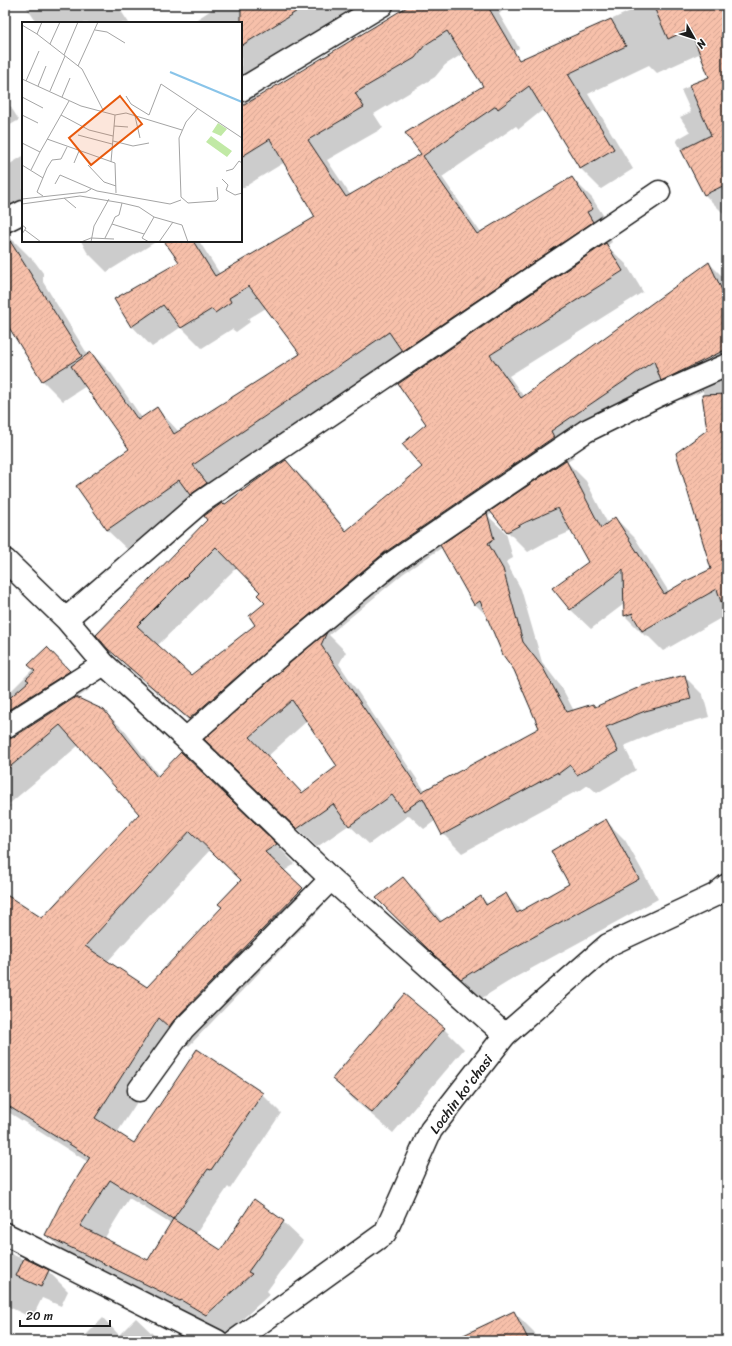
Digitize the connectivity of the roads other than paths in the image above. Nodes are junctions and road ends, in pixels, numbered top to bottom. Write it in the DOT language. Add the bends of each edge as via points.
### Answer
graph roads {
  1 [pos="382,5"];
  2 [pos="242,89"];
  3 [pos="659,192"];
  4 [pos="22,212"];
  5 [pos="5,221"];
  6 [pos="727,365"];
  7 [pos="5,560"];
  8 [pos="66,619"];
  9 [pos="104,664"];
  10 [pos="5,727"];
  11 [pos="186,739"];
  12 [pos="331,879"];
  13 [pos="723,893"];
  14 [pos="505,1035"];
  15 [pos="139,1090"];
  16 [pos="5,1234"];
  17 [pos="217,1341"];
  18 [pos="235,1341"];
  1 -- 2 [label="street"];
  3 -- 8 [label="street" via="201,502"];
  4 -- 5 [label="street"];
  6 -- 11 [label="street" via="586,431 392,563 278,657"];
  7 -- 8 [label="street"];
  8 -- 9 [label="street"];
  9 -- 10 [label="street"];
  9 -- 11 [label="street"];
  11 -- 12 [label="street"];
  12 -- 14 [label="street"];
  12 -- 15 [label="street" via="183,1029"];
  13 -- 14 [label="street, Lochin ko'chasi" via="608,945"];
  14 -- 18 [label="street, Lochin ko'chasi" via="431,1130 385,1233"];
  16 -- 17 [label="street"];
}
